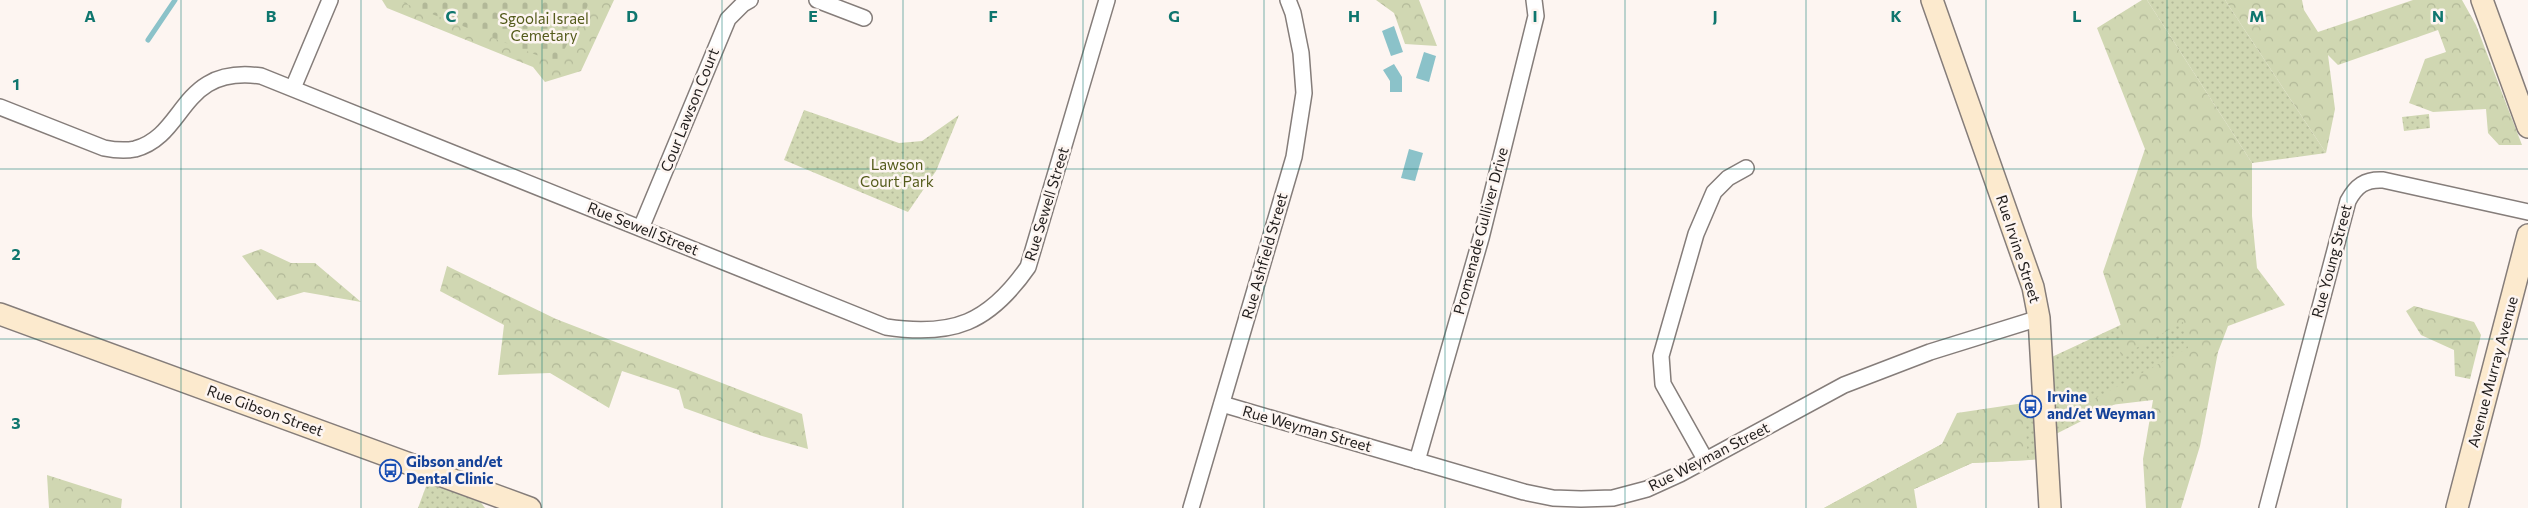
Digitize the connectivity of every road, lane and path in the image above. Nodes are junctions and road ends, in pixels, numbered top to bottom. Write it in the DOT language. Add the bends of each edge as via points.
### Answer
graph roads {
  1 [pos="330,0"];
  2 [pos="750,0"];
  3 [pos="816,0"];
  4 [pos="1107,0"];
  5 [pos="1288,0"];
  6 [pos="1534,0"];
  7 [pos="1932,0"];
  8 [pos="2482,0"];
  9 [pos="864,18"];
  10 [pos="293,88"];
  11 [pos="0,107"];
  12 [pos="2528,127"];
  13 [pos="1746,168"];
  14 [pos="2528,212"];
  15 [pos="642,228"];
  16 [pos="2528,235"];
  17 [pos="0,314"];
  18 [pos="2039,318"];
  19 [pos="1222,404"];
  20 [pos="1705,459"];
  21 [pos="1417,461"];
  22 [pos="499,503"];
  23 [pos="530,508"];
  24 [pos="1191,508"];
  25 [pos="2050,508"];
  26 [pos="2267,508"];
  27 [pos="2457,508"];
  1 -- 10 [label="street"];
  2 -- 15 [label="street, Cour Lawson Court" via="728,19"];
  3 -- 9 [label="street"];
  4 -- 15 [label="street, Rue Sewell Street" via="1028,267 1012,291 990,310 965,324 939,331 886,327"];
  5 -- 19 [label="street, Rue Ashfield Street" via="1301,53 1304,93 1294,157"];
  6 -- 21 [label="street, Promenade Gulliver Drive" via="1536,16 1481,238"];
  7 -- 18 [label="street, Rue Irvine Street" via="2033,287"];
  8 -- 12 [label="street"];
  10 -- 11 [label="street, Rue Sewell Street" via="246,74 214,81 191,97 148,143 134,149 119,150 104,148"];
  10 -- 15 [label="street, Rue Sewell Street"];
  13 -- 20 [label="street" via="1728,178 1714,192 1696,234 1661,356 1663,384"];
  14 -- 26 [label="street, Rue Young Street" via="2383,180 2364,182 2352,194"];
  16 -- 27 [label="street, Avenue Murray Avenue"];
  17 -- 22 [label="street, Rue Gibson Street"];
  18 -- 20 [label="street, Rue Weyman Street" via="1930,352 1844,385"];
  18 -- 25 [label="street, Rue Irvine Street"];
  19 -- 21 [label="street, Rue Weyman Street"];
  19 -- 24 [label="street, Rue Ashfield Street"];
  20 -- 21 [label="street, Rue Weyman Street" via="1647,489 1613,498 1581,499 1524,492"];
  22 -- 23 [label="street, Rue Gibson Street"];
}
